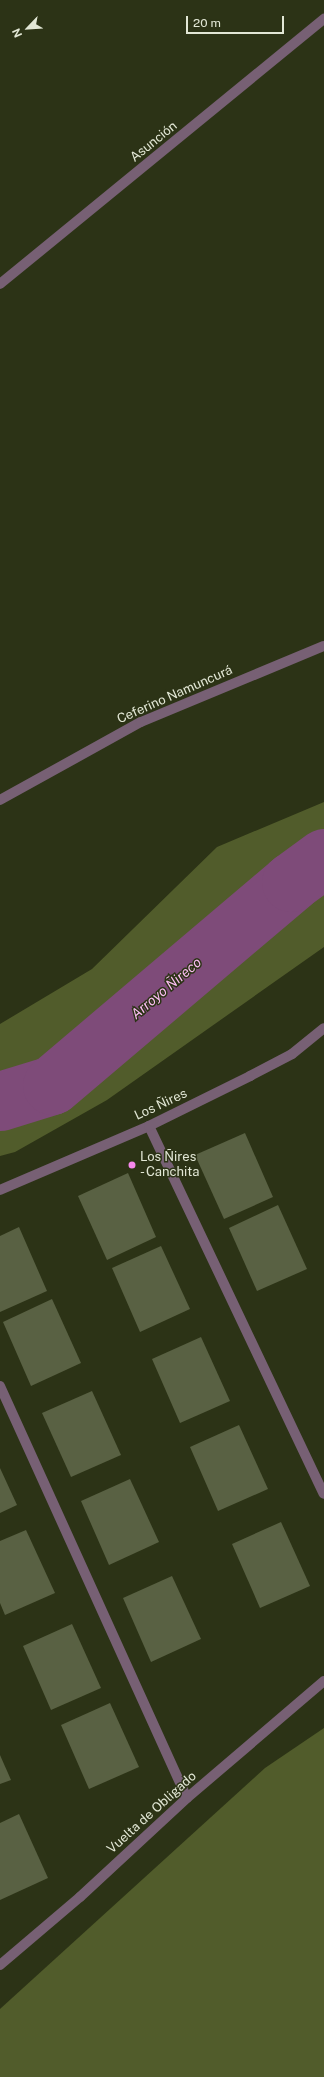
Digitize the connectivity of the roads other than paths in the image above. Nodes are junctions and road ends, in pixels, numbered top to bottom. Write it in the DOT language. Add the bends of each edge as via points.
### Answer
graph roads {
  1 [pos="324,19"];
  2 [pos="0,284"];
  3 [pos="324,646"];
  4 [pos="0,800"];
  5 [pos="324,1028"];
  6 [pos="148,1126"];
  7 [pos="0,1190"];
  8 [pos="0,1386"];
  9 [pos="324,1494"];
  10 [pos="324,1680"];
  11 [pos="187,1798"];
  12 [pos="0,1964"];
  1 -- 2 [label="street, Asunción"];
  3 -- 4 [label="street, Ceferino Namuncurá" via="141,722"];
  5 -- 6 [label="street, Los Ñires" via="292,1054"];
  6 -- 7 [label="street, Los Ñires"];
  6 -- 9 [label="street"];
  8 -- 11 [label="street"];
  10 -- 11 [label="street, Vuelta de Obligado"];
  11 -- 12 [label="street, Vuelta de Obligado" via="80,1897"];
}
